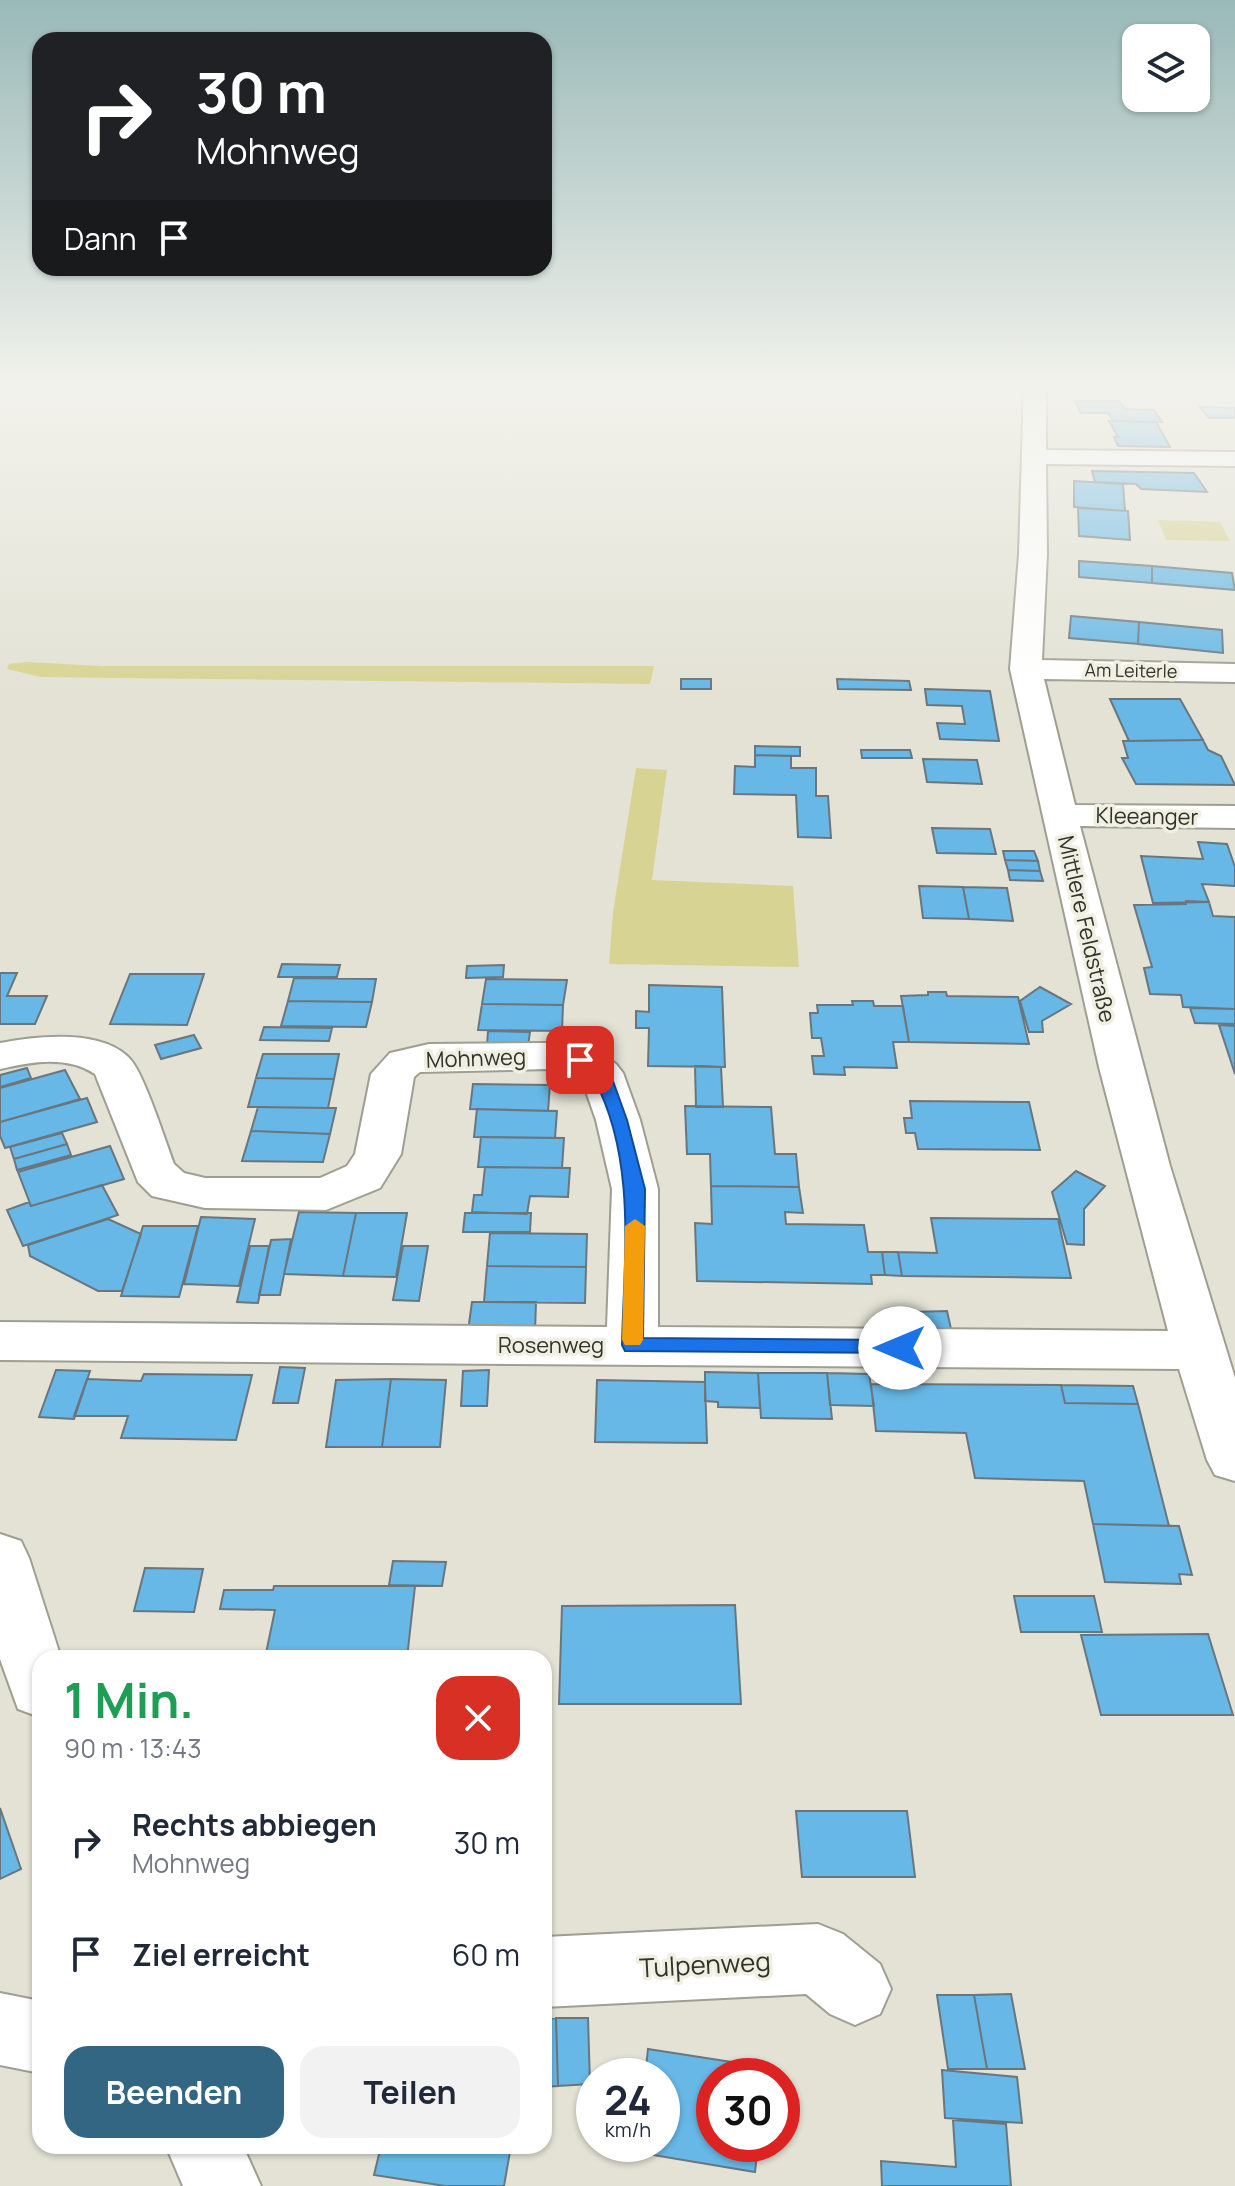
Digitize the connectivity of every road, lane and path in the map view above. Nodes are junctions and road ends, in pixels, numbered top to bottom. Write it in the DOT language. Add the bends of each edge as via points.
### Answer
graph roads {
  1 [pos="1034,487"];
  2 [pos="1026,669"];
  3 [pos="1235,673"];
  4 [pos="1060,815"];
  5 [pos="1235,817"];
  6 [pos="0,1056"];
  7 [pos="0,1341"];
  8 [pos="632,1345"];
  9 [pos="1198,1350"];
  10 [pos="1235,1460"];
  11 [pos="0,1558"];
  12 [pos="32,1664"];
  13 [pos="552,1972"];
  14 [pos="855,1989"];
  15 [pos="0,2029"];
  16 [pos="32,2035"];
  17 [pos="208,2154"];
  18 [pos="222,2186"];
  1 -- 2 [label="street, Mittlere Feldstraße"];
  2 -- 3 [label="street, Am Leiterle"];
  2 -- 4 [label="street, Mittlere Feldstraße"];
  4 -- 5 [label="street, Kleeanger"];
  4 -- 9 [label="street, Mittlere Feldstraße" via="1126,1091"];
  6 -- 8 [label="street, Mohnweg" via="63,1049 93,1054 114,1067 154,1171 169,1185 205,1193 326,1194 364,1177 378,1154 393,1074 405,1062 459,1056 580,1060 601,1073 635,1189"];
  7 -- 8 [label="street, Rosenweg"];
  8 -- 9 [label="street, Rosenweg"];
  9 -- 10 [label="street, Mittlere Feldstraße"];
  11 -- 12 [label="street"];
  13 -- 14 [label="street, Tulpenweg" via="818,1959"];
  15 -- 16 [label="street"];
  17 -- 18 [label="street"];
}
